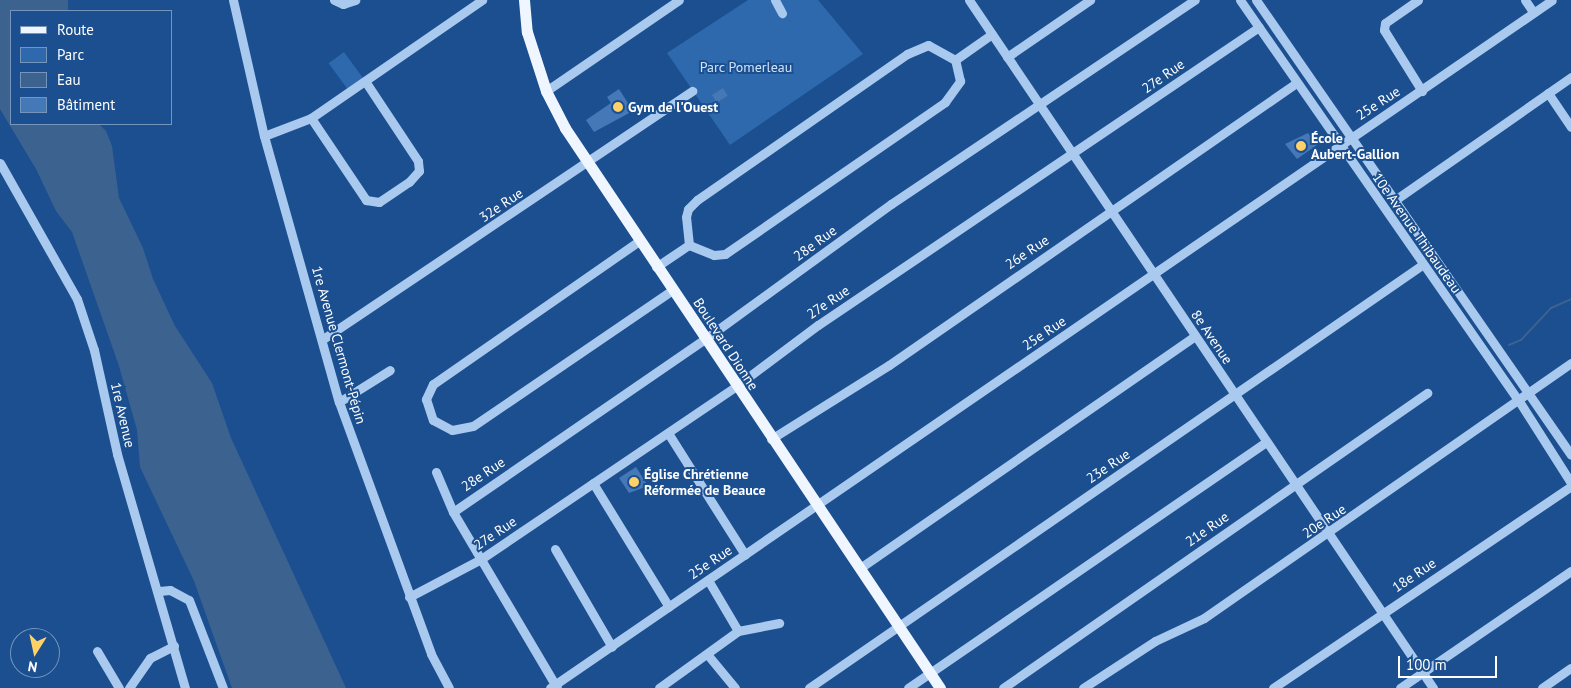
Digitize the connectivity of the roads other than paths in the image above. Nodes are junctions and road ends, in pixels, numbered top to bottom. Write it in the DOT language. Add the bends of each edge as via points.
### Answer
graph roads {
  1 [pos="234,0"];
  2 [pos="334,0"];
  3 [pos="354,0"];
  4 [pos="482,0"];
  5 [pos="524,0"];
  6 [pos="774,0"];
  7 [pos="969,0"];
  8 [pos="1090,0"];
  9 [pos="1195,0"];
  10 [pos="1256,0"];
  11 [pos="1418,0"];
  12 [pos="1525,0"];
  13 [pos="1552,0"];
  14 [pos="675,1"];
  15 [pos="1242,1"];
  16 [pos="1533,12"];
  17 [pos="782,13"];
  18 [pos="1259,27"];
  19 [pos="992,34"];
  20 [pos="1007,57"];
  21 [pos="955,60"];
  22 [pos="1571,77"];
  23 [pos="365,81"];
  24 [pos="1297,83"];
  25 [pos="692,91"];
  26 [pos="1422,91"];
  27 [pos="546,92"];
  28 [pos="1548,93"];
  29 [pos="1040,107"];
  30 [pos="311,118"];
  31 [pos="1571,127"];
  32 [pos="264,136"];
  33 [pos="1351,137"];
  34 [pos="1339,145"];
  35 [pos="1073,155"];
  36 [pos="0,163"];
  37 [pos="588,163"];
  38 [pos="1395,200"];
  39 [pos="1111,211"];
  40 [pos="639,241"];
  41 [pos="689,245"];
  42 [pos="1422,265"];
  43 [pos="656,266"];
  44 [pos="1153,274"];
  45 [pos="672,290"];
  46 [pos="1194,336"];
  47 [pos="323,339"];
  48 [pos="705,339"];
  49 [pos="1571,363"];
  50 [pos="390,370"];
  51 [pos="735,387"];
  52 [pos="1530,392"];
  53 [pos="1428,393"];
  54 [pos="1235,396"];
  55 [pos="1519,401"];
  56 [pos="339,402"];
  57 [pos="668,433"];
  58 [pos="771,439"];
  59 [pos="1266,442"];
  60 [pos="1571,455"];
  61 [pos="436,472"];
  62 [pos="593,483"];
  63 [pos="1294,484"];
  64 [pos="1571,484"];
  65 [pos="818,505"];
  66 [pos="453,512"];
  67 [pos="1329,535"];
  68 [pos="555,549"];
  69 [pos="745,555"];
  70 [pos="481,559"];
  71 [pos="860,568"];
  72 [pos="1571,571"];
  73 [pos="708,580"];
  74 [pos="159,591"];
  75 [pos="409,596"];
  76 [pos="669,607"];
  77 [pos="1382,614"];
  78 [pos="779,623"];
  79 [pos="899,626"];
  80 [pos="738,631"];
  81 [pos="174,646"];
  82 [pos="612,646"];
  83 [pos="98,651"];
  84 [pos="707,654"];
  85 [pos="1571,668"];
  86 [pos="930,673"];
  87 [pos="1422,673"];
  88 [pos="554,687"];
  89 [pos="119,688"];
  90 [pos="130,688"];
  91 [pos="185,688"];
  92 [pos="223,688"];
  93 [pos="449,688"];
  94 [pos="659,688"];
  95 [pos="735,688"];
  96 [pos="808,688"];
  97 [pos="908,688"];
  98 [pos="940,688"];
  99 [pos="1003,688"];
  100 [pos="1083,688"];
  101 [pos="1273,688"];
  102 [pos="1400,688"];
  103 [pos="1433,688"];
  104 [pos="1542,688"];
  1 -- 32 [label="street, 1re Avenue Clermont-Pépin"];
  2 -- 3 [label="street" via="343,4"];
  4 -- 23 [label="street"];
  5 -- 27 [label="main road, Boulevard Dionne" via="527,32"];
  6 -- 17 [label="street"];
  7 -- 19 [label="street, 8e Avenue"];
  8 -- 20 [label="street"];
  9 -- 29 [label="street, 28e Rue"];
  10 -- 33 [label="street, 10e Avenue Thibaudeau"];
  11 -- 26 [label="street" via="1385,23 1384,30"];
  12 -- 16 [label="street"];
  13 -- 16 [label="street, 25e Rue"];
  14 -- 27 [label="street"];
  15 -- 18 [label="street, 10e Avenue Thibaudeau"];
  16 -- 26 [label="street, 25e Rue"];
  18 -- 24 [label="street, 10e Avenue Thibaudeau"];
  18 -- 35 [label="street, 27e Rue"];
  19 -- 20 [label="street, 8e Avenue"];
  19 -- 21 [label="street"];
  20 -- 29 [label="street, 8e Avenue"];
  21 -- 41 [label="street" via="960,81 945,102 725,254 714,255"];
  21 -- 41 [label="street" via="928,45 907,54 697,200 686,217"];
  22 -- 28 [label="street"];
  23 -- 30 [label="street"];
  23 -- 30 [label="street" via="419,166 409,182 379,202 370,202"];
  24 -- 34 [label="street, 10e Avenue Thibaudeau"];
  24 -- 39 [label="street, 26e Rue"];
  25 -- 37 [label="street, 32e Rue"];
  26 -- 33 [label="street, 25e Rue"];
  27 -- 37 [label="main road, Boulevard Dionne"];
  28 -- 31 [label="street"];
  28 -- 38 [label="street"];
  29 -- 35 [label="street, 8e Avenue"];
  29 -- 48 [label="street, 28e Rue" via="891,204"];
  30 -- 32 [label="street"];
  32 -- 47 [label="street, 1re Avenue Clermont-Pépin"];
  33 -- 34 [label="street, 25e Rue"];
  33 -- 38 [label="street, 10e Avenue Thibaudeau"];
  34 -- 42 [label="street, 10e Avenue Thibaudeau"];
  34 -- 44 [label="street, 25e Rue"];
  35 -- 39 [label="street, 8e Avenue"];
  35 -- 51 [label="street, 27e Rue" via="818,324"];
  36 -- 74 [label="street, 1re Avenue" via="78,299 94,350 117,454"];
  37 -- 40 [label="main road, Boulevard Dionne"];
  37 -- 47 [label="street, 32e Rue"];
  38 -- 52 [label="street, 10e Avenue Thibaudeau"];
  39 -- 44 [label="street, 8e Avenue"];
  39 -- 58 [label="street, 26e Rue" via="888,364"];
  40 -- 43 [label="main road, Boulevard Dionne"];
  40 -- 45 [label="street" via="433,384 426,399 433,420 452,430 467,430"];
  41 -- 43 [label="street"];
  42 -- 54 [label="street, 23e Rue"];
  42 -- 55 [label="street, 10e Avenue Thibaudeau"];
  43 -- 45 [label="main road, Boulevard Dionne"];
  44 -- 46 [label="street, 8e Avenue"];
  44 -- 65 [label="street, 25e Rue"];
  45 -- 48 [label="main road, Boulevard Dionne"];
  46 -- 54 [label="street, 8e Avenue"];
  46 -- 71 [label="street"];
  47 -- 56 [label="street, 1re Avenue Clermont-Pépin"];
  48 -- 51 [label="main road, Boulevard Dionne"];
  48 -- 66 [label="street, 28e Rue"];
  49 -- 52 [label="street, 20e Rue"];
  50 -- 56 [label="street"];
  51 -- 57 [label="street, 27e Rue"];
  51 -- 58 [label="main road, Boulevard Dionne"];
  52 -- 55 [label="street, 20e Rue"];
  52 -- 60 [label="street, 10e Avenue Thibaudeau"];
  53 -- 63 [label="street, 21e Rue"];
  54 -- 59 [label="street, 8e Avenue"];
  54 -- 79 [label="street, 23e Rue"];
  55 -- 64 [label="street, 10e Avenue Thibaudeau"];
  55 -- 67 [label="street, 20e Rue"];
  56 -- 75 [label="street, 1re Avenue Clermont-Pépin"];
  57 -- 62 [label="street, 27e Rue"];
  57 -- 69 [label="street"];
  58 -- 65 [label="main road, Boulevard Dionne"];
  59 -- 63 [label="street, 8e Avenue"];
  59 -- 86 [label="street"];
  61 -- 66 [label="street"];
  62 -- 70 [label="street, 27e Rue"];
  62 -- 76 [label="street"];
  63 -- 67 [label="street, 8e Avenue"];
  63 -- 99 [label="street, 21e Rue"];
  64 -- 77 [label="street, 18e Rue"];
  65 -- 69 [label="street, 25e Rue"];
  65 -- 71 [label="main road, Boulevard Dionne"];
  66 -- 70 [label="street"];
  67 -- 77 [label="street, 8e Avenue"];
  67 -- 100 [label="street, 20e Rue" via="1204,618 1155,641"];
  68 -- 82 [label="street"];
  69 -- 73 [label="street, 25e Rue"];
  70 -- 75 [label="street, 27e Rue"];
  70 -- 88 [label="street"];
  71 -- 79 [label="main road, Boulevard Dionne"];
  72 -- 87 [label="street"];
  73 -- 76 [label="street, 25e Rue"];
  73 -- 80 [label="street"];
  74 -- 81 [label="street, 1re Avenue"];
  74 -- 92 [label="street" via="170,590 189,600"];
  75 -- 93 [label="street, 1re Avenue Clermont-Pépin" via="433,660"];
  76 -- 82 [label="street, 25e Rue"];
  77 -- 87 [label="street, 8e Avenue"];
  77 -- 101 [label="street, 18e Rue"];
  78 -- 80 [label="street"];
  79 -- 86 [label="main road, Boulevard Dionne"];
  79 -- 96 [label="street, 23e Rue"];
  80 -- 84 [label="street"];
  81 -- 90 [label="street" via="141,667"];
  81 -- 91 [label="street, 1re Avenue"];
  82 -- 88 [label="street, 25e Rue"];
  83 -- 89 [label="street"];
  84 -- 94 [label="street"];
  84 -- 95 [label="street"];
  85 -- 104 [label="street"];
  86 -- 97 [label="street"];
  86 -- 98 [label="main road, Boulevard Dionne"];
  87 -- 102 [label="street"];
  87 -- 103 [label="street, 8e Avenue"];
}
